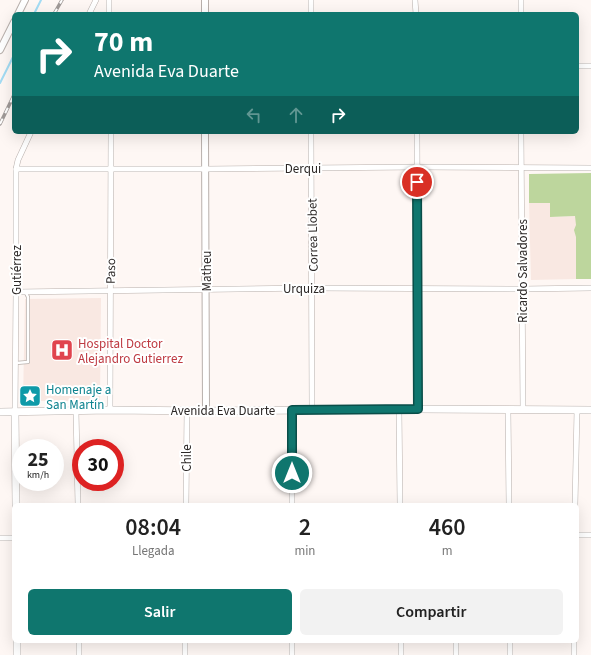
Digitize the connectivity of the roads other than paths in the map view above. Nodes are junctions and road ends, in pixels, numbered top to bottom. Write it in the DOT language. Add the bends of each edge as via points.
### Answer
graph roads {
  1 [pos="26,0"];
  2 [pos="96,0"];
  3 [pos="109,0"];
  4 [pos="205,0"];
  5 [pos="311,0"];
  6 [pos="415,0"];
  7 [pos="521,0"];
  8 [pos="19,12"];
  9 [pos="90,12"];
  10 [pos="109,12"];
  11 [pos="205,12"];
  12 [pos="311,12"];
  13 [pos="416,12"];
  14 [pos="521,12"];
  15 [pos="12,26"];
  16 [pos="0,50"];
  17 [pos="579,66"];
  18 [pos="591,66"];
  19 [pos="30,134"];
  20 [pos="111,134"];
  21 [pos="205,134"];
  22 [pos="311,134"];
  23 [pos="417,134"];
  24 [pos="521,134"];
  25 [pos="417,167"];
  26 [pos="311,168"];
  27 [pos="521,168"];
  28 [pos="591,168"];
  29 [pos="16,169"];
  30 [pos="111,169"];
  31 [pos="206,169"];
  32 [pos="312,288"];
  33 [pos="417,288"];
  34 [pos="591,288"];
  35 [pos="206,289"];
  36 [pos="522,289"];
  37 [pos="110,290"];
  38 [pos="25,291"];
  39 [pos="16,292"];
  40 [pos="16,363"];
  41 [pos="418,409"];
  42 [pos="110,410"];
  43 [pos="187,410"];
  44 [pos="292,410"];
  45 [pos="312,410"];
  46 [pos="399,410"];
  47 [pos="508,410"];
  48 [pos="523,410"];
  49 [pos="577,410"];
  50 [pos="591,410"];
  51 [pos="76,411"];
  52 [pos="206,411"];
  53 [pos="0,412"];
  54 [pos="15,412"];
  55 [pos="16,503"];
  56 [pos="78,503"];
  57 [pos="186,503"];
  58 [pos="292,503"];
  59 [pos="400,503"];
  60 [pos="509,503"];
  61 [pos="575,503"];
  62 [pos="579,535"];
  63 [pos="591,535"];
  64 [pos="0,538"];
  65 [pos="12,538"];
  66 [pos="17,643"];
  67 [pos="79,643"];
  68 [pos="185,643"];
  69 [pos="292,643"];
  70 [pos="401,643"];
  71 [pos="456,643"];
  72 [pos="510,643"];
  73 [pos="574,643"];
  74 [pos="17,655"];
  75 [pos="79,655"];
  76 [pos="185,655"];
  77 [pos="292,655"];
  78 [pos="401,655"];
  79 [pos="456,655"];
  80 [pos="510,655"];
  81 [pos="574,655"];
  1 -- 8 [label="street"];
  2 -- 9 [label="street"];
  3 -- 10 [label="street"];
  4 -- 11 [label="street"];
  5 -- 12 [label="street"];
  6 -- 13 [label="street"];
  7 -- 14 [label="street"];
  15 -- 16 [label="street"];
  17 -- 18 [label="street"];
  19 -- 29 [label="street, Gutiérrez"];
  20 -- 30 [label="street, Paso"];
  21 -- 31 [label="street, Matheu"];
  22 -- 26 [label="street, Correa Llobet"];
  23 -- 25 [label="street"];
  24 -- 27 [label="street, Ricardo Salvadores"];
  25 -- 26 [label="street, Derqui"];
  25 -- 27 [label="street, Derqui"];
  25 -- 33 [label="street"];
  26 -- 31 [label="street, Derqui"];
  26 -- 32 [label="street, Correa Llobet"];
  27 -- 28 [label="street, Derqui"];
  27 -- 36 [label="street, Ricardo Salvadores"];
  29 -- 30 [label="street, Derqui"];
  29 -- 39 [label="street, Gutiérrez"];
  30 -- 31 [label="street, Derqui"];
  30 -- 37 [label="street, Paso"];
  31 -- 35 [label="street, Matheu"];
  32 -- 33 [label="street, Urquiza"];
  32 -- 35 [label="street, Urquiza"];
  32 -- 45 [label="street, Correa Llobet"];
  33 -- 36 [label="street, Urquiza"];
  33 -- 41 [label="street"];
  34 -- 36 [label="street, Urquiza"];
  35 -- 37 [label="street, Urquiza"];
  35 -- 52 [label="street, Matheu"];
  36 -- 48 [label="street, Ricardo Salvadores"];
  37 -- 38 [label="street, Urquiza"];
  37 -- 42 [label="street, Paso"];
  38 -- 39 [label="street, Urquiza"];
  38 -- 40 [label="lane" via="28,297 28,362"];
  39 -- 40 [label="street, Gutiérrez"];
  40 -- 54 [label="street, Gutiérrez"];
  41 -- 46 [label="main road, Avenida Eva Duarte"];
  41 -- 47 [label="main road, Avenida Eva Duarte"];
  42 -- 43 [label="main road, Avenida Eva Duarte"];
  42 -- 51 [label="main road, Avenida Eva Duarte"];
  43 -- 52 [label="main road, Avenida Eva Duarte"];
  43 -- 57 [label="street, Chile"];
  44 -- 45 [label="main road, Avenida Eva Duarte"];
  44 -- 52 [label="main road, Avenida Eva Duarte"];
  44 -- 58 [label="street"];
  45 -- 46 [label="main road, Avenida Eva Duarte"];
  46 -- 59 [label="street"];
  47 -- 48 [label="main road, Avenida Eva Duarte"];
  47 -- 60 [label="street"];
  48 -- 49 [label="main road, Avenida Eva Duarte"];
  49 -- 50 [label="main road, Avenida Eva Duarte"];
  49 -- 61 [label="street"];
  51 -- 54 [label="main road, Avenida Eva Duarte"];
  51 -- 56 [label="street"];
  53 -- 54 [label="main road, Avenida Eva Duarte"];
  54 -- 55 [label="main road"];
  62 -- 63 [label="street"];
  64 -- 65 [label="street"];
  66 -- 74 [label="main road"];
  67 -- 75 [label="street"];
  68 -- 76 [label="street"];
  69 -- 77 [label="street"];
  70 -- 78 [label="street"];
  71 -- 79 [label="street"];
  72 -- 80 [label="street"];
  73 -- 81 [label="street"];
}
